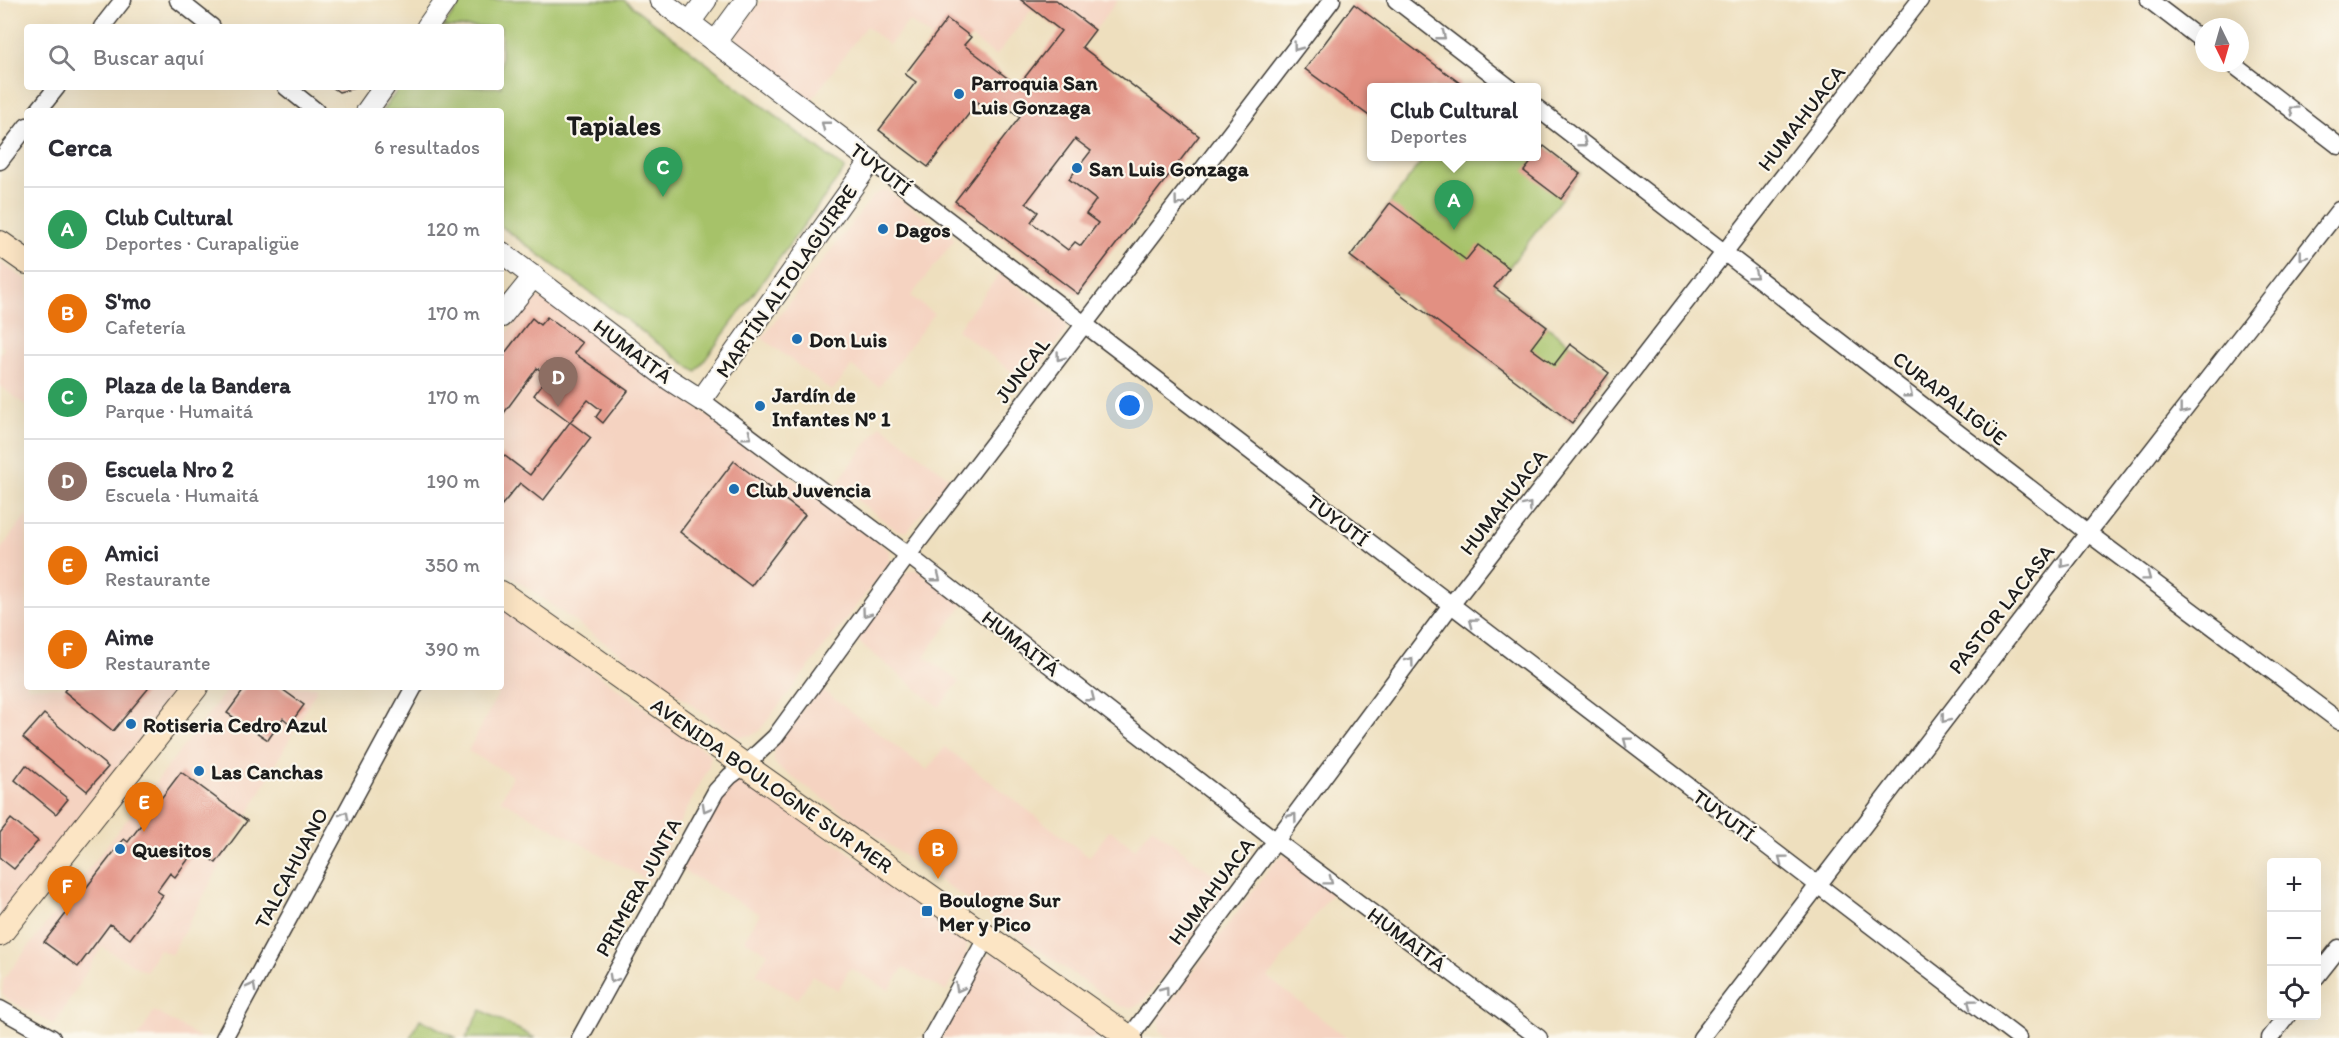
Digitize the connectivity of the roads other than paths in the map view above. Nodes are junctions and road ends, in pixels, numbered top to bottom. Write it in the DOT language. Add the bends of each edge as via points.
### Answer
graph roads {
  1 [pos="123,0"];
  2 [pos="178,0"];
  3 [pos="446,0"];
  4 [pos="660,0"];
  5 [pos="706,0"];
  6 [pos="746,0"];
  7 [pos="1332,0"];
  8 [pos="1396,0"];
  9 [pos="1920,0"];
  10 [pos="2149,0"];
  11 [pos="690,22"];
  12 [pos="104,24"];
  13 [pos="208,24"];
  14 [pos="429,24"];
  15 [pos="2195,35"];
  16 [pos="716,41"];
  17 [pos="2243,72"];
  18 [pos="1505,83"];
  19 [pos="55,90"];
  20 [pos="290,90"];
  21 [pos="382,90"];
  22 [pos="40,108"];
  23 [pos="312,108"];
  24 [pos="369,108"];
  25 [pos="1541,112"];
  26 [pos="24,130"];
  27 [pos="2339,146"];
  28 [pos="0,161"];
  29 [pos="871,161"];
  30 [pos="2339,210"];
  31 [pos="0,243"];
  32 [pos="1725,253"];
  33 [pos="504,258"];
  34 [pos="24,260"];
  35 [pos="534,276"];
  36 [pos="504,313"];
  37 [pos="1084,326"];
  38 [pos="701,400"];
  39 [pos="2088,533"];
  40 [pos="908,555"];
  41 [pos="504,595"];
  42 [pos="1451,605"];
  43 [pos="194,690"];
  44 [pos="412,690"];
  45 [pos="2339,721"];
  46 [pos="745,765"];
  47 [pos="1276,841"];
  48 [pos="1816,886"];
  49 [pos="0,934"];
  50 [pos="987,937"];
  51 [pos="2339,948"];
  52 [pos="2321,971"];
  53 [pos="0,1009"];
  54 [pos="2284,1020"];
  55 [pos="52,1038"];
  56 [pos="224,1038"];
  57 [pos="580,1038"];
  58 [pos="931,1038"];
  59 [pos="1130,1038"];
  60 [pos="1539,1038"];
  61 [pos="1701,1038"];
  62 [pos="2018,1038"];
  63 [pos="2270,1038"];
  1 -- 12 [label="street"];
  2 -- 13 [label="street"];
  3 -- 14 [label="street"];
  4 -- 11 [label="street, TUYUTÍ"];
  5 -- 11 [label="street"];
  6 -- 16 [label="street"];
  7 -- 37 [label="street, JUNCAL, one-way"];
  8 -- 18 [label="street, one-way"];
  9 -- 32 [label="street, HUMAHUACA"];
  10 -- 15 [label="street"];
  11 -- 16 [label="street, TUYUTÍ"];
  29 -- 16 [label="street, TUYUTÍ, one-way"];
  27 -- 17 [label="street, one-way"];
  19 -- 22 [label="street"];
  20 -- 23 [label="street"];
  21 -- 24 [label="street"];
  25 -- 32 [label="street, CURAPALIGÜE, one-way"];
  26 -- 28 [label="street"];
  29 -- 37 [label="street, TUYUTÍ"];
  29 -- 38 [label="street, MARTÍN ALTOLAGUIRRE"];
  30 -- 39 [label="street, PASTOR LACASA, one-way"];
  31 -- 34 [label="main road"];
  32 -- 39 [label="street, CURAPALIGÜE, one-way"];
  42 -- 32 [label="street, HUMAHUACA, one-way"];
  33 -- 35 [label="street, HUMAITÁ"];
  35 -- 36 [label="street"];
  35 -- 38 [label="street, HUMAITÁ"];
  37 -- 40 [label="street, JUNCAL, one-way"];
  37 -- 42 [label="street, TUYUTÍ"];
  38 -- 40 [label="street, HUMAITÁ, one-way"];
  39 -- 45 [label="street, CURAPALIGÜE, one-way"];
  39 -- 48 [label="street, PASTOR LACASA, one-way"];
  40 -- 46 [label="street, JUNCAL, one-way" via="775,737"];
  40 -- 47 [label="street, HUMAITÁ, one-way"];
  41 -- 46 [label="main road, AVENIDA BOULOGNE SUR MER"];
  47 -- 42 [label="street, HUMAHUACA, one-way"];
  48 -- 42 [label="street, TUYUTÍ, one-way"];
  43 -- 49 [label="main road"];
  56 -- 44 [label="street, TALCAHUANO, one-way"];
  46 -- 50 [label="main road, AVENIDA BOULOGNE SUR MER"];
  46 -- 57 [label="street, PRIMERA JUNTA, one-way" via="716,791"];
  59 -- 47 [label="street, HUMAHUACA, one-way"];
  47 -- 60 [label="street, HUMAITÁ, one-way"];
  48 -- 61 [label="street, PASTOR LACASA"];
  62 -- 48 [label="street, TUYUTÍ, one-way"];
  50 -- 58 [label="street, one-way"];
  50 -- 59 [label="main road, AVENIDA BOULOGNE SUR MER"];
  51 -- 52 [label="street"];
  53 -- 55 [label="street"];
  54 -- 63 [label="street"];
}
